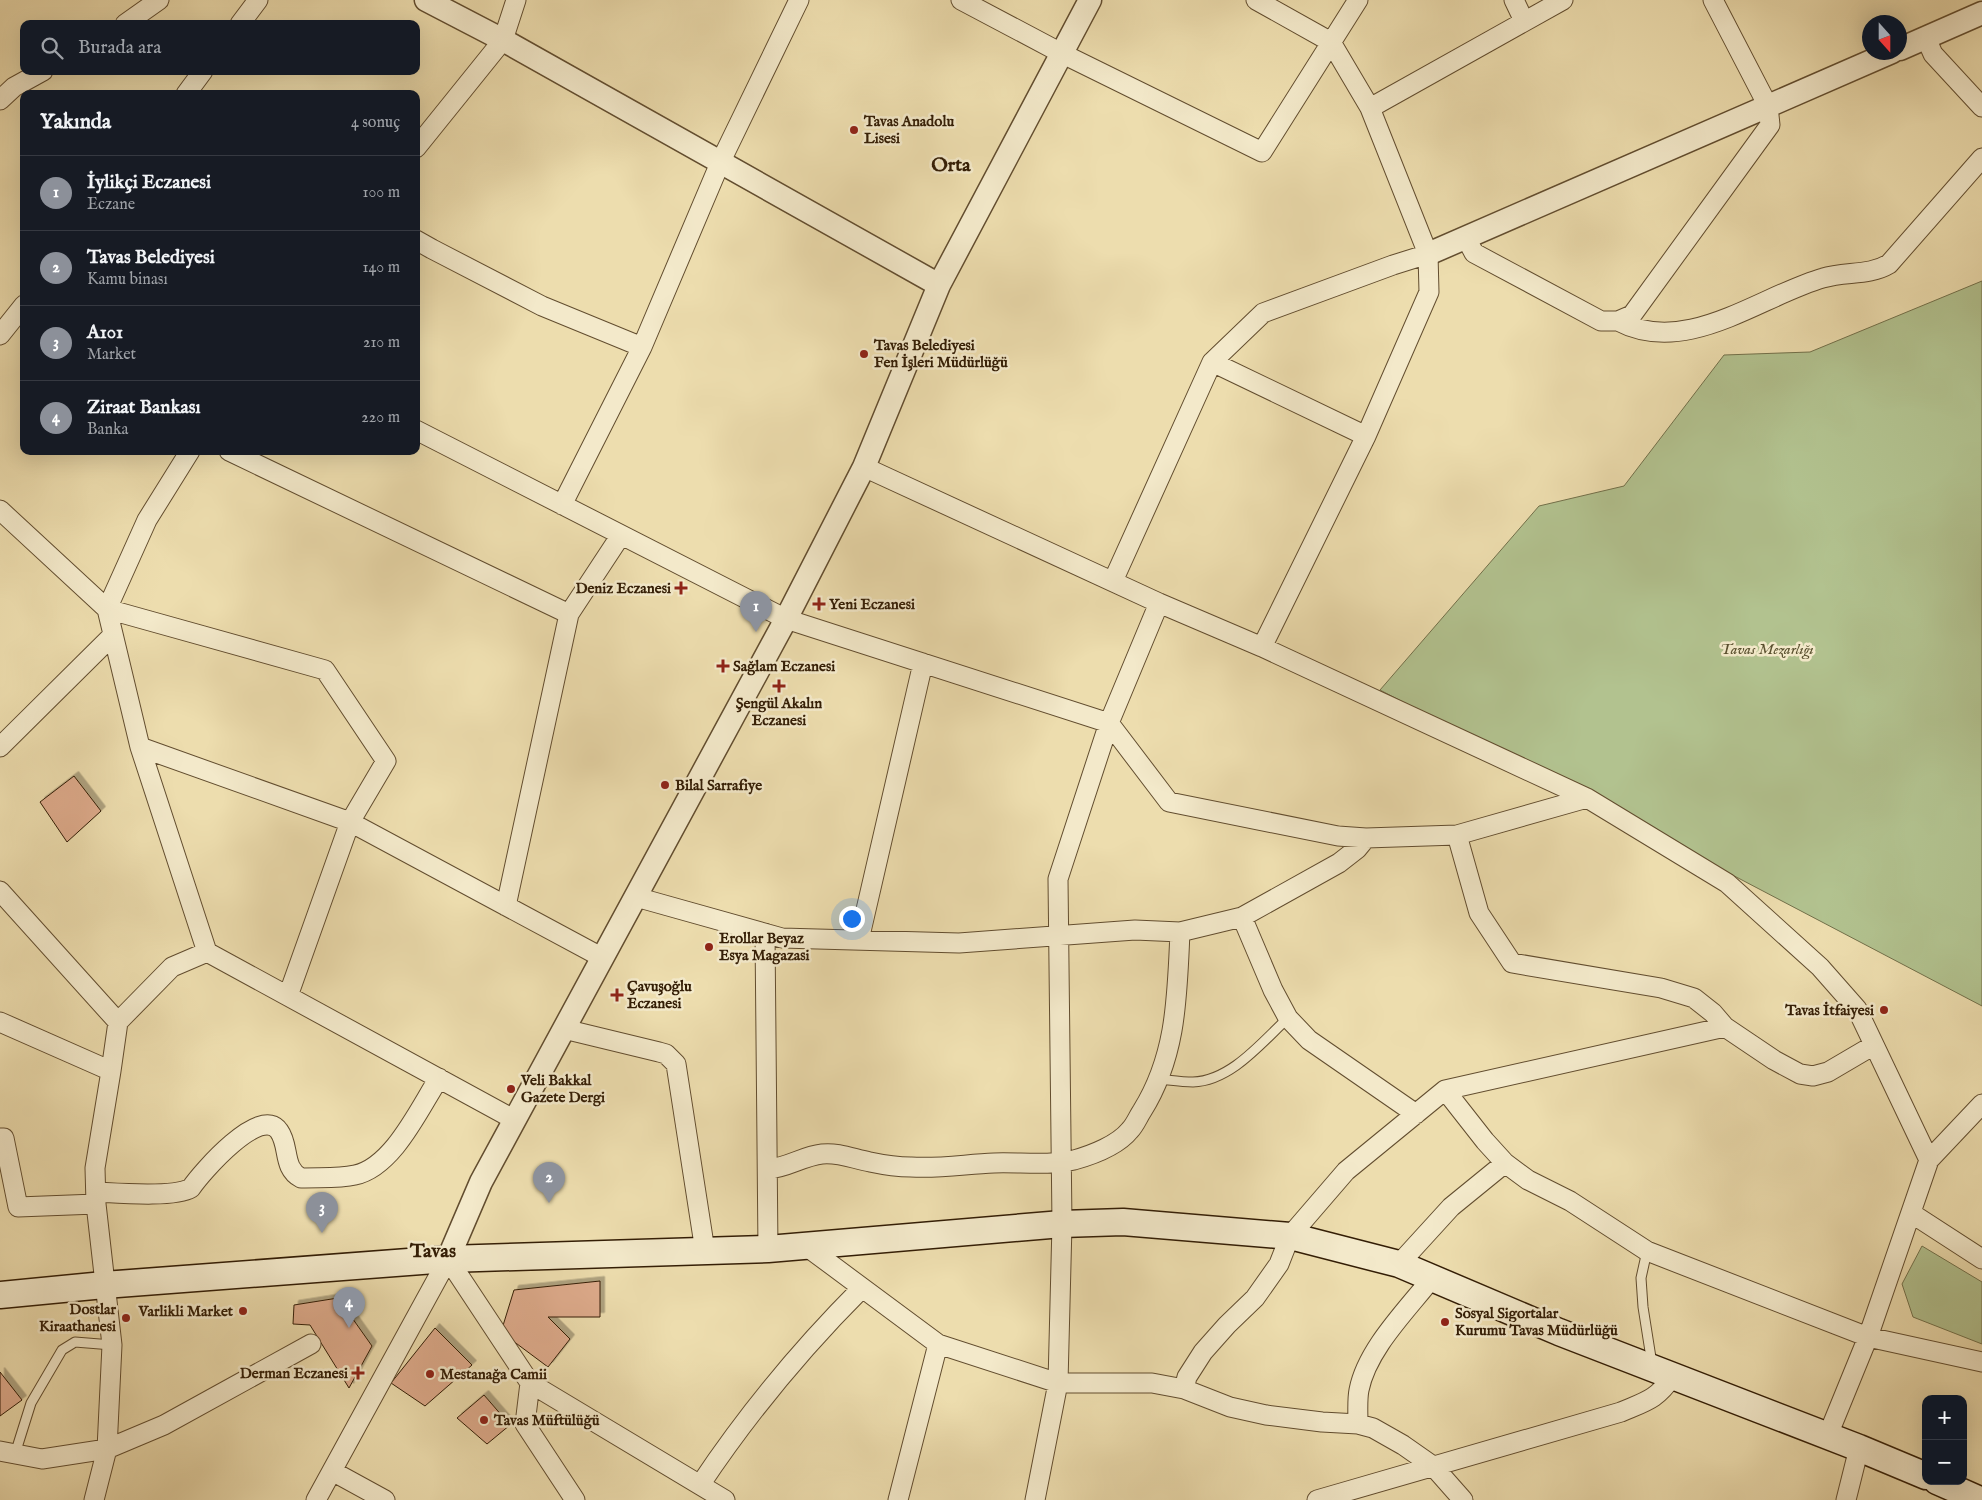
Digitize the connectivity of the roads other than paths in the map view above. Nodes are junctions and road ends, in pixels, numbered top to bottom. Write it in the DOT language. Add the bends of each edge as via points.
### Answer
graph roads {
  1 [pos="159,0"];
  2 [pos="258,0"];
  3 [pos="426,0"];
  4 [pos="516,0"];
  5 [pos="799,0"];
  6 [pos="961,0"];
  7 [pos="1090,0"];
  8 [pos="1256,0"];
  9 [pos="1358,0"];
  10 [pos="1514,0"];
  11 [pos="1563,0"];
  12 [pos="1713,0"];
  13 [pos="1982,13"];
  14 [pos="131,20"];
  15 [pos="243,20"];
  16 [pos="1524,21"];
  17 [pos="1926,38"];
  18 [pos="503,40"];
  19 [pos="1331,42"];
  20 [pos="1907,46"];
  21 [pos="1063,54"];
  22 [pos="1874,60"];
  23 [pos="36,75"];
  24 [pos="200,75"];
  25 [pos="189,90"];
  26 [pos="0,100"];
  27 [pos="1768,106"];
  28 [pos="1982,107"];
  29 [pos="1370,108"];
  30 [pos="420,143"];
  31 [pos="1982,158"];
  32 [pos="720,163"];
  33 [pos="1466,238"];
  34 [pos="420,242"];
  35 [pos="1428,254"];
  36 [pos="939,285"];
  37 [pos="20,309"];
  38 [pos="1618,321"];
  39 [pos="0,335"];
  40 [pos="642,347"];
  41 [pos="1212,362"];
  42 [pos="420,432"];
  43 [pos="1366,436"];
  44 [pos="188,455"];
  45 [pos="237,455"];
  46 [pos="864,467"];
  47 [pos="562,505"];
  48 [pos="0,510"];
  49 [pos="621,535"];
  50 [pos="1113,581"];
  51 [pos="1160,603"];
  52 [pos="107,609"];
  53 [pos="569,614"];
  54 [pos="786,619"];
  55 [pos="113,635"];
  56 [pos="1262,647"];
  57 [pos="923,664"];
  58 [pos="1109,724"];
  59 [pos="0,747"];
  60 [pos="140,747"];
  61 [pos="1587,798"];
  62 [pos="350,822"];
  63 [pos="1457,835"];
  64 [pos="1366,838"];
  65 [pos="0,892"];
  66 [pos="636,897"];
  67 [pos="506,906"];
  68 [pos="1242,917"];
  69 [pos="1180,932"];
  70 [pos="765,933"];
  71 [pos="1058,937"];
  72 [pos="859,940"];
  73 [pos="207,952"];
  74 [pos="603,958"];
  75 [pos="288,996"];
  76 [pos="1288,1018"];
  77 [pos="0,1022"];
  78 [pos="118,1022"];
  79 [pos="1725,1027"];
  80 [pos="564,1029"];
  81 [pos="1874,1046"];
  82 [pos="111,1071"];
  83 [pos="439,1078"];
  84 [pos="1158,1079"];
  85 [pos="1445,1090"];
  86 [pos="1982,1104"];
  87 [pos="1416,1114"];
  88 [pos="515,1120"];
  89 [pos="0,1138"];
  90 [pos="1929,1160"];
  91 [pos="1061,1162"];
  92 [pos="1506,1163"];
  93 [pos="768,1169"];
  94 [pos="96,1198"];
  95 [pos="1911,1213"];
  96 [pos="1062,1224"];
  97 [pos="1290,1236"];
  98 [pos="806,1246"];
  99 [pos="768,1249"];
  100 [pos="705,1251"];
  101 [pos="1647,1251"];
  102 [pos="448,1259"];
  103 [pos="1982,1259"];
  104 [pos="1399,1264"];
  105 [pos="1432,1278"];
  106 [pos="104,1284"];
  107 [pos="862,1288"];
  108 [pos="0,1295"];
  109 [pos="1868,1337"];
  110 [pos="311,1344"];
  111 [pos="938,1344"];
  112 [pos="112,1345"];
  113 [pos="1982,1362"];
  114 [pos="1662,1372"];
  115 [pos="530,1383"];
  116 [pos="1058,1383"];
  117 [pos="1184,1389"];
  118 [pos="1358,1424"];
  119 [pos="1828,1435"];
  120 [pos="1859,1448"];
  121 [pos="107,1449"];
  122 [pos="8,1452"];
  123 [pos="1433,1466"];
  124 [pos="332,1472"];
  125 [pos="1922,1474"];
  126 [pos="700,1485"];
  127 [pos="1946,1485"];
  128 [pos="94,1500"];
  129 [pos="316,1500"];
  130 [pos="385,1500"];
  131 [pos="575,1500"];
  132 [pos="725,1500"];
  133 [pos="898,1500"];
  134 [pos="1035,1500"];
  135 [pos="1316,1500"];
  136 [pos="1463,1500"];
  137 [pos="1846,1500"];
  138 [pos="1980,1500"];
  1 -- 14 [label="street"];
  2 -- 15 [label="street"];
  3 -- 18 [label="street"];
  4 -- 18 [label="street"];
  5 -- 32 [label="street"];
  6 -- 21 [label="street"];
  7 -- 21 [label="street"];
  8 -- 19 [label="street"];
  9 -- 19 [label="street"];
  10 -- 16 [label="street"];
  11 -- 16 [label="street"];
  12 -- 27 [label="street"];
  13 -- 17 [label="street"];
  16 -- 29 [label="street"];
  17 -- 20 [label="street"];
  17 -- 28 [label="street" via="1933,54"];
  18 -- 30 [label="street"];
  18 -- 32 [label="street"];
  19 -- 21 [label="street" via="1262,152"];
  19 -- 29 [label="street"];
  21 -- 36 [label="street"];
  22 -- 27 [label="street"];
  23 -- 26 [label="street" via="14,87"];
  24 -- 25 [label="street"];
  27 -- 33 [label="street"];
  27 -- 38 [label="street" via="1770,126 1632,315"];
  29 -- 35 [label="street"];
  31 -- 38 [label="street" via="1889,264 1880,269 1825,277 1723,320 1675,332 1648,332"];
  32 -- 36 [label="street"];
  32 -- 40 [label="street"];
  33 -- 35 [label="street"];
  33 -- 38 [label="street" via="1474,253 1601,321"];
  34 -- 40 [label="street" via="542,306"];
  35 -- 41 [label="street" via="1263,313"];
  35 -- 43 [label="street" via="1429,292"];
  36 -- 46 [label="street"];
  37 -- 39 [label="street"];
  40 -- 47 [label="street"];
  41 -- 43 [label="street"];
  41 -- 50 [label="street"];
  42 -- 47 [label="street"];
  43 -- 56 [label="street"];
  44 -- 52 [label="street" via="147,520"];
  45 -- 53 [label="street"];
  46 -- 50 [label="street"];
  46 -- 54 [label="street"];
  47 -- 49 [label="street"];
  48 -- 52 [label="street"];
  49 -- 53 [label="street"];
  49 -- 54 [label="street"];
  50 -- 51 [label="street"];
  51 -- 56 [label="street"];
  51 -- 58 [label="street"];
  52 -- 55 [label="street"];
  52 -- 62 [label="street" via="325,670 386,761"];
  53 -- 67 [label="street"];
  54 -- 57 [label="street"];
  54 -- 66 [label="street"];
  55 -- 59 [label="street"];
  55 -- 60 [label="street"];
  56 -- 61 [label="street"];
  57 -- 58 [label="street"];
  57 -- 72 [label="street"];
  58 -- 64 [label="street" via="1169,802 1338,836"];
  58 -- 71 [label="street" via="1058,879"];
  60 -- 62 [label="street"];
  60 -- 73 [label="street"];
  61 -- 63 [label="street"];
  61 -- 81 [label="street" via="1727,883 1820,967 1856,1009"];
  62 -- 67 [label="street"];
  62 -- 75 [label="street"];
  63 -- 64 [label="street"];
  63 -- 79 [label="street" via="1479,913 1512,963 1661,988 1694,998"];
  64 -- 68 [label="street" via="1339,863"];
  65 -- 78 [label="street"];
  66 -- 70 [label="street"];
  66 -- 74 [label="street"];
  67 -- 74 [label="street"];
  68 -- 69 [label="street"];
  68 -- 76 [label="street"];
  69 -- 71 [label="street" via="1135,930"];
  69 -- 84 [label="street" via="1177,1006 1170,1044"];
  70 -- 72 [label="street" via="782,938"];
  70 -- 93 [label="street"];
  71 -- 72 [label="street" via="960,943"];
  71 -- 91 [label="street"];
  73 -- 75 [label="street"];
  73 -- 78 [label="street" via="172,967"];
  74 -- 80 [label="street"];
  75 -- 83 [label="street"];
  76 -- 84 [label="lane" via="1250,1054 1224,1072 1194,1082"];
  76 -- 87 [label="street" via="1309,1040"];
  77 -- 82 [label="street"];
  78 -- 82 [label="street"];
  79 -- 81 [label="street" via="1774,1060 1800,1074 1813,1076 1828,1072"];
  79 -- 85 [label="street"];
  80 -- 88 [label="street"];
  80 -- 100 [label="street" via="660,1052 676,1064"];
  81 -- 90 [label="street"];
  82 -- 94 [label="street" via="95,1168"];
  83 -- 88 [label="street"];
  83 -- 94 [label="street" via="394,1149 381,1163 365,1172 301,1178 288,1164 281,1133 267,1124 234,1142 211,1162 191,1188 172,1193"];
  84 -- 91 [label="street" via="1130,1131 1090,1154"];
  85 -- 87 [label="street"];
  85 -- 92 [label="street"];
  86 -- 90 [label="street"];
  87 -- 97 [label="street" via="1346,1171"];
  88 -- 102 [label="street" via="482,1182"];
  89 -- 94 [label="street" via="4,1138 18,1208"];
  90 -- 95 [label="street"];
  91 -- 93 [label="street" via="913,1167 822,1154"];
  91 -- 96 [label="street"];
  92 -- 101 [label="street" via="1528,1180 1570,1202"];
  92 -- 104 [label="street" via="1451,1207"];
  93 -- 99 [label="street"];
  94 -- 106 [label="street"];
  95 -- 103 [label="street"];
  95 -- 109 [label="street"];
  96 -- 97 [label="main road" via="1123,1222"];
  96 -- 98 [label="main road"];
  96 -- 116 [label="street"];
  97 -- 104 [label="main road"];
  97 -- 117 [label="street" via="1268,1282 1203,1352 1187,1377"];
  98 -- 99 [label="main road"];
  98 -- 107 [label="street"];
  99 -- 100 [label="main road"];
  100 -- 102 [label="main road"];
  101 -- 109 [label="street"];
  101 -- 114 [label="lane" via="1641,1278 1643,1308"];
  102 -- 106 [label="main road"];
  102 -- 115 [label="street"];
  102 -- 124 [label="street"];
  104 -- 105 [label="main road"];
  105 -- 114 [label="main road"];
  105 -- 118 [label="street" via="1384,1337 1367,1367 1359,1391"];
  106 -- 108 [label="main road"];
  106 -- 112 [label="street"];
  107 -- 111 [label="street"];
  107 -- 126 [label="street" via="807,1344 773,1385"];
  109 -- 113 [label="street"];
  109 -- 119 [label="street"];
  110 -- 121 [label="street" via="164,1426"];
  111 -- 116 [label="street"];
  111 -- 133 [label="street"];
  112 -- 121 [label="street"];
  112 -- 122 [label="lane" via="75,1342 62,1350 31,1403"];
  114 -- 119 [label="main road"];
  114 -- 123 [label="street" via="1663,1390 1654,1398 1621,1412"];
  115 -- 126 [label="street"];
  115 -- 131 [label="street" via="525,1424"];
  116 -- 117 [label="street" via="1152,1383"];
  116 -- 134 [label="street"];
  117 -- 118 [label="street" via="1230,1407 1266,1415"];
  118 -- 123 [label="street" via="1374,1428"];
  119 -- 120 [label="main road"];
  120 -- 125 [label="main road"];
  120 -- 137 [label="street"];
  121 -- 122 [label="street" via="42,1459"];
  121 -- 128 [label="street"];
  123 -- 135 [label="street"];
  123 -- 136 [label="street"];
  124 -- 129 [label="street"];
  124 -- 130 [label="street"];
  126 -- 132 [label="street"];
  127 -- 138 [label="main road"];
}
